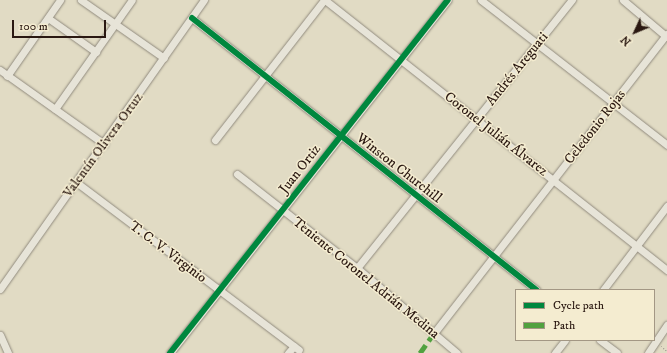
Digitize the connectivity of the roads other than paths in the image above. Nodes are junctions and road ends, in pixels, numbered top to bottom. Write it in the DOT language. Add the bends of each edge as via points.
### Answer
graph roads {
  1 [pos="60,0"];
  2 [pos="81,0"];
  3 [pos="132,0"];
  4 [pos="204,0"];
  5 [pos="324,0"];
  6 [pos="448,0"];
  7 [pos="481,0"];
  8 [pos="572,0"];
  9 [pos="623,0"];
  10 [pos="48,18"];
  11 [pos="192,18"];
  12 [pos="115,24"];
  13 [pos="667,36"];
  14 [pos="537,44"];
  15 [pos="96,52"];
  16 [pos="164,58"];
  17 [pos="401,59"];
  18 [pos="0,70"];
  19 [pos="7,76"];
  20 [pos="265,76"];
  21 [pos="614,104"];
  22 [pos="55,110"];
  23 [pos="477,119"];
  24 [pos="340,137"];
  25 [pos="215,140"];
  26 [pos="104,144"];
  27 [pos="667,145"];
  28 [pos="237,174"];
  29 [pos="554,180"];
  30 [pos="76,182"];
  31 [pos="416,197"];
  32 [pos="667,206"];
  33 [pos="284,210"];
  34 [pos="636,246"];
  35 [pos="494,257"];
  36 [pos="357,268"];
  37 [pos="667,270"];
  38 [pos="0,289"];
  39 [pos="535,289"];
  40 [pos="604,289"];
  41 [pos="220,291"];
  42 [pos="667,325"];
  43 [pos="434,333"];
  44 [pos="0,335"];
  45 [pos="564,341"];
  46 [pos="601,341"];
  47 [pos="8,353"];
  48 [pos="170,353"];
  49 [pos="288,353"];
  50 [pos="457,353"];
  51 [pos="555,353"];
  52 [pos="617,353"];
  53 [pos="648,353"];
  1 -- 10 [label="street"];
  2 -- 12 [label="street"];
  3 -- 12 [label="street"];
  4 -- 11 [label="street, Valentín Olivera Ortuz"];
  5 -- 17 [label="street, Coronel Julián Álvarez"];
  5 -- 20 [label="street"];
  6 -- 17 [label="street, Juan Ortiz"];
  7 -- 14 [label="street"];
  8 -- 14 [label="street, Andrés Areguati"];
  9 -- 13 [label="street"];
  10 -- 15 [label="street"];
  10 -- 19 [label="street"];
  11 -- 16 [label="street, Valentín Olivera Ortuz"];
  11 -- 20 [label="street, Winston Churchill"];
  12 -- 15 [label="street"];
  12 -- 16 [label="street"];
  13 -- 21 [label="street, Celedonio Rojas"];
  14 -- 21 [label="street"];
  14 -- 23 [label="street, Andrés Areguati"];
  15 -- 22 [label="street"];
  16 -- 26 [label="street, Valentín Olivera Ortuz"];
  17 -- 23 [label="street, Coronel Julián Álvarez"];
  17 -- 24 [label="street, Juan Ortiz"];
  18 -- 19 [label="street"];
  19 -- 22 [label="street"];
  20 -- 24 [label="street, Winston Churchill"];
  20 -- 25 [label="street"];
  21 -- 27 [label="street"];
  21 -- 29 [label="street, Celedonio Rojas"];
  22 -- 26 [label="street"];
  23 -- 29 [label="street, Coronel Julián Álvarez"];
  23 -- 31 [label="street, Andrés Areguati"];
  24 -- 31 [label="street, Winston Churchill"];
  24 -- 33 [label="street, Juan Ortiz"];
  26 -- 30 [label="street, Valentín Olivera Ortuz"];
  28 -- 33 [label="street, Teniente Coronel Adrián Medina"];
  29 -- 34 [label="street, Coronel Julián Álvarez"];
  29 -- 35 [label="street, Celedonio Rojas"];
  30 -- 38 [label="street, Valentín Olivera Ortuz"];
  30 -- 41 [label="street, T. C. V. Virginio"];
  31 -- 35 [label="street, Winston Churchill"];
  31 -- 36 [label="street, Andrés Areguati"];
  32 -- 34 [label="street"];
  33 -- 36 [label="street, Teniente Coronel Adrián Medina"];
  33 -- 41 [label="street, Juan Ortiz"];
  34 -- 37 [label="street, Coronel Julián Álvarez"];
  34 -- 40 [label="street"];
  35 -- 39 [label="street, Winston Churchill"];
  35 -- 43 [label="street, Celedonio Rojas"];
  36 -- 43 [label="street, Teniente Coronel Adrián Medina"];
  41 -- 48 [label="street, Juan Ortiz"];
  41 -- 49 [label="street, T. C. V. Virginio" via="297,348"];
  42 -- 53 [label="street"];
  43 -- 50 [label="street, Teniente Coronel Adrián Medina"];
  44 -- 47 [label="street"];
  45 -- 51 [label="street"];
  46 -- 52 [label="street"];
}
